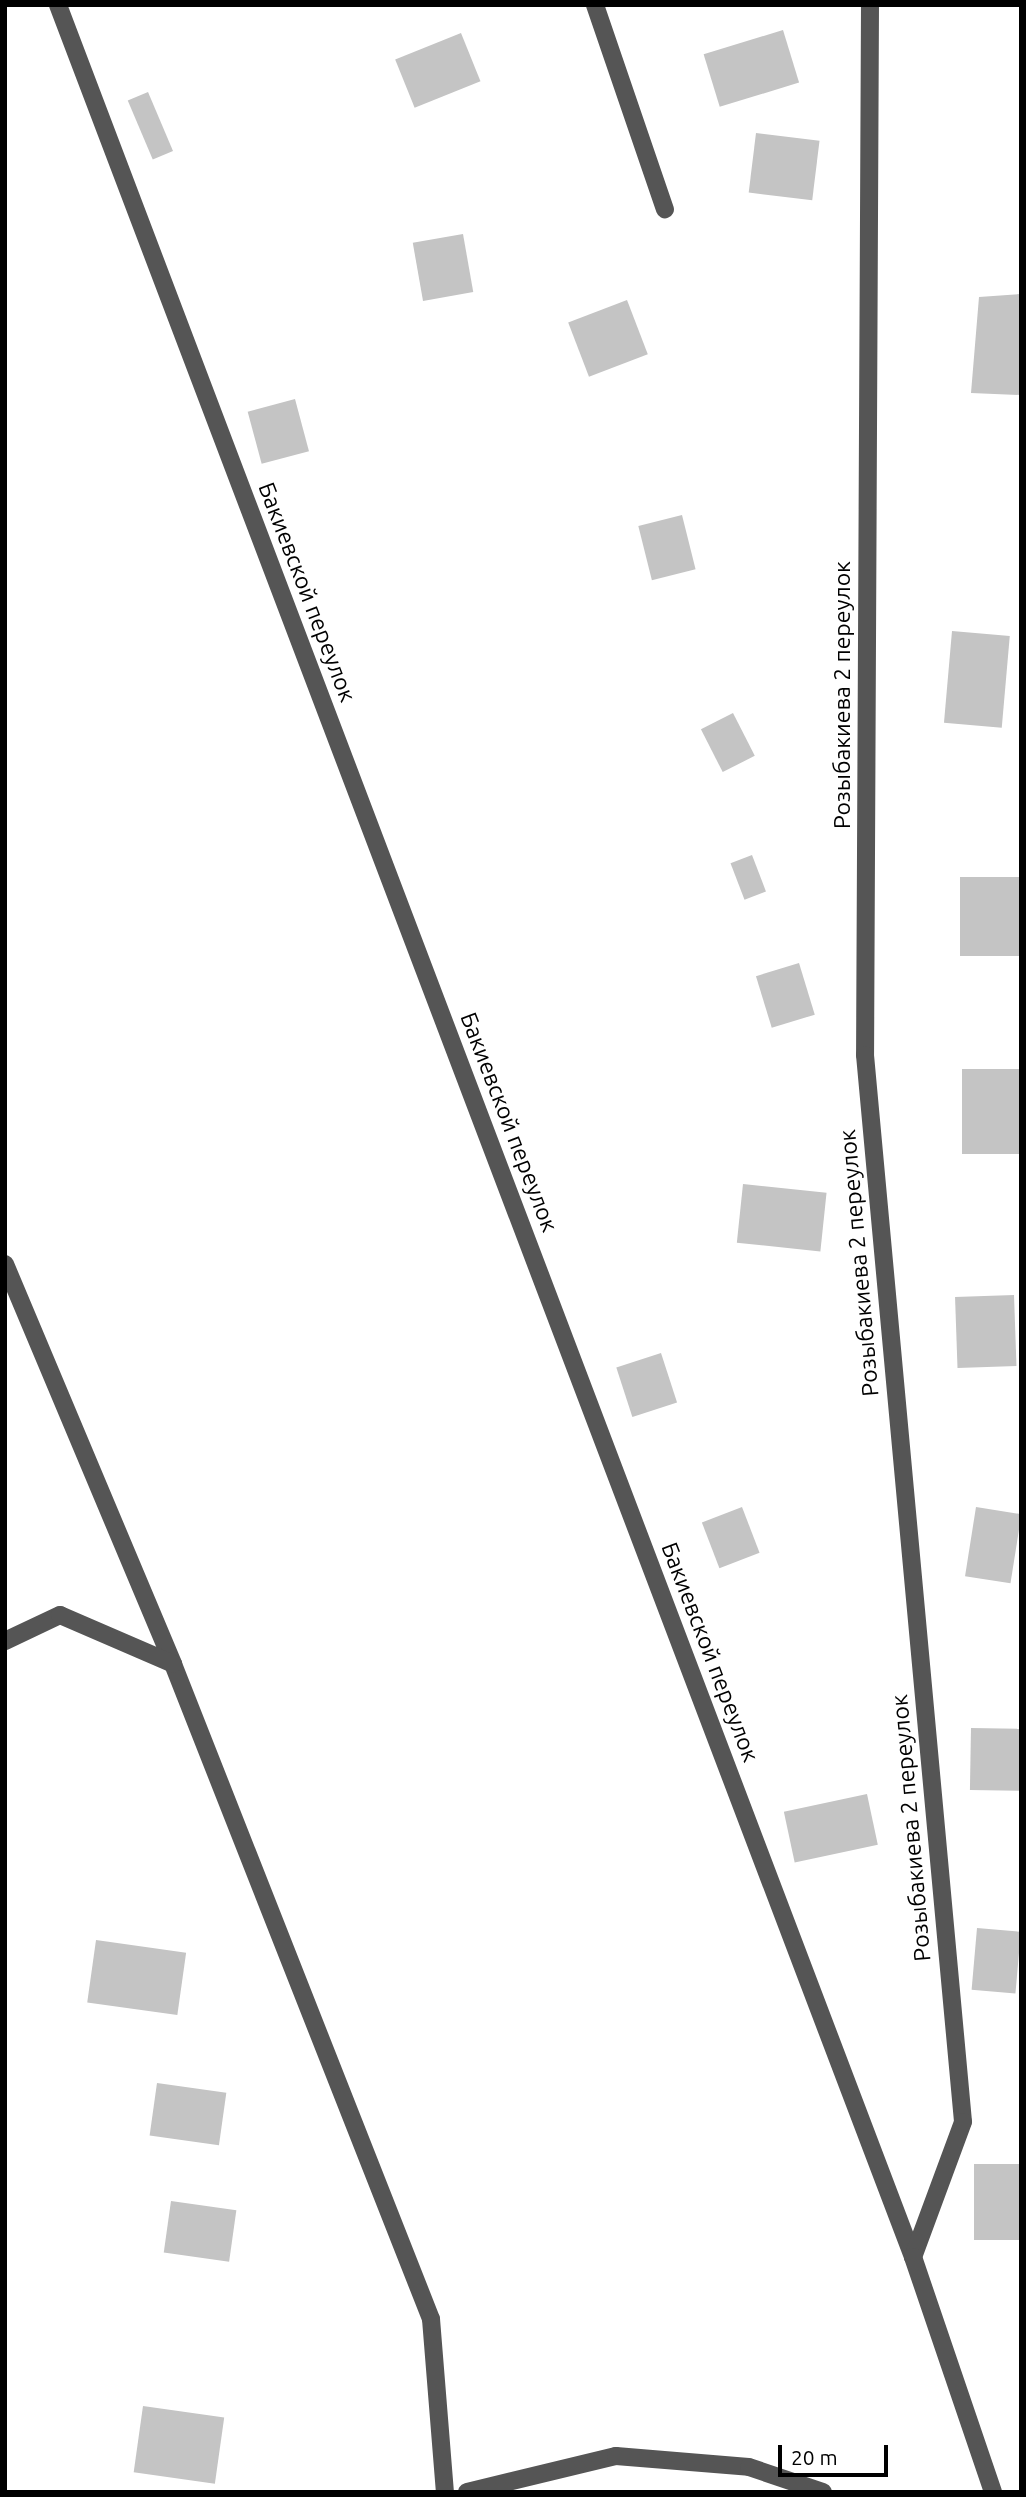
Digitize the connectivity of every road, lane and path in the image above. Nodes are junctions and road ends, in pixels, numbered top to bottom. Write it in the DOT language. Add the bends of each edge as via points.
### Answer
graph roads {
  1 [pos="58,5"];
  2 [pos="595,5"];
  3 [pos="870,5"];
  4 [pos="665,209"];
  5 [pos="5,1264"];
  6 [pos="5,1641"];
  7 [pos="173,1664"];
  8 [pos="913,2257"];
  9 [pos="445,2492"];
  10 [pos="467,2492"];
  11 [pos="823,2492"];
  12 [pos="993,2492"];
  1 -- 8 [label="street, Бакиевской переулок"];
  2 -- 4 [label="street"];
  3 -- 8 [label="street, Розыбакиева 2 переулок" via="865,1055 963,2122"];
  5 -- 7 [label="street"];
  6 -- 7 [label="street" via="60,1615"];
  7 -- 9 [label="street" via="431,2319"];
  8 -- 12 [label="street"];
  10 -- 11 [label="street" via="615,2456 749,2467"];
}
